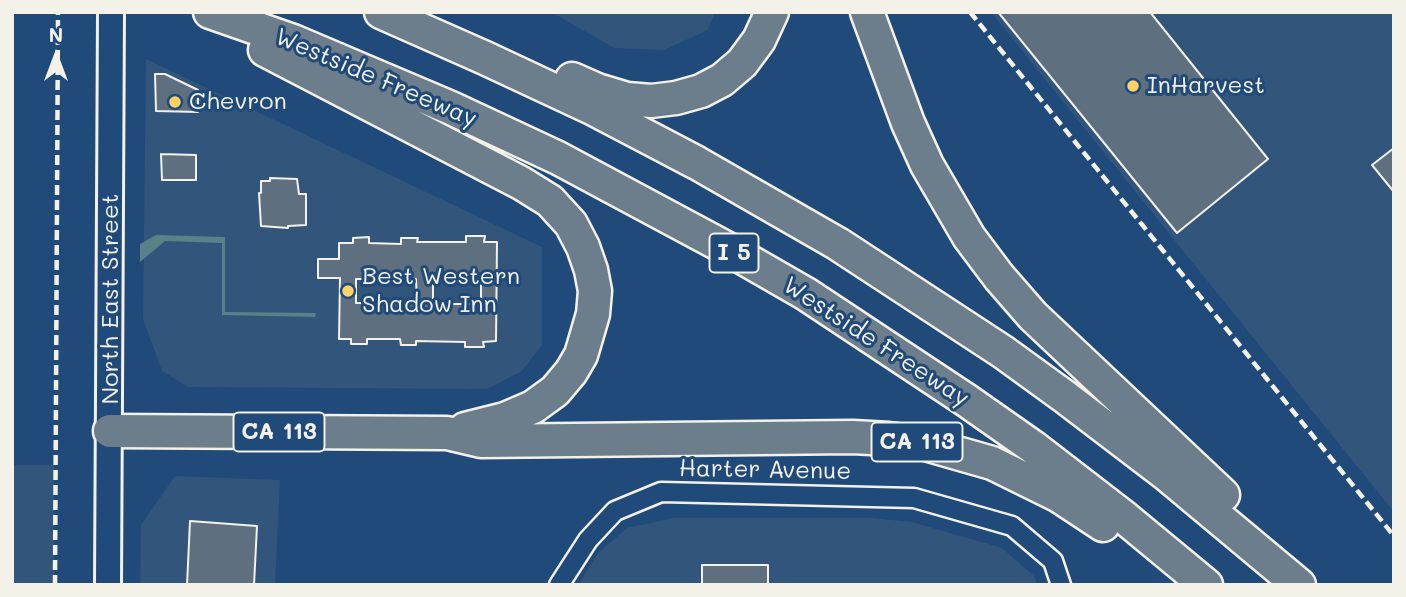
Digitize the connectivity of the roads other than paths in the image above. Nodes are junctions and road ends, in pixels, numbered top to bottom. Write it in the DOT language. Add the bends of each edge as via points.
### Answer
graph roads {
  1 [pos="111,12"];
  2 [pos="197,12"];
  3 [pos="210,12"];
  4 [pos="772,12"];
  5 [pos="867,12"];
  6 [pos="383,13"];
  7 [pos="110,431"];
  8 [pos="447,433"];
  9 [pos="108,585"];
  10 [pos="559,585"];
  11 [pos="1061,585"];
  12 [pos="1180,585"];
  13 [pos="1206,585"];
  14 [pos="1299,585"];
  15 [pos="1319,585"];
  1 -- 7 [label="main road, North East Street"];
  2 -- 8 [label="highway" via="521,183 550,201 571,224 587,258 595,291 582,355 555,391 533,407"];
  3 -- 13 [label="highway, Westside Freeway / I 5" via="293,41 451,108 558,159 806,294 1032,447"];
  4 -- 6 [label="highway" via="759,40 722,80 701,91 651,101 597,90 496,45"];
  5 -- 15 [label="highway" via="927,165 968,237 999,277 1086,369"];
  6 -- 14 [label="highway, I 5" via="594,109 838,244 1065,397"];
  7 -- 8 [label="highway, CA 113"];
  7 -- 9 [label="main road, North East Street"];
  8 -- 12 [label="highway, CA 113" via="481,441 853,437 922,443 992,463 1059,496"];
  10 -- 11 [label="street, Harter Avenue" via="588,540 615,511 662,492 914,498 1012,526 1053,561"];
}
